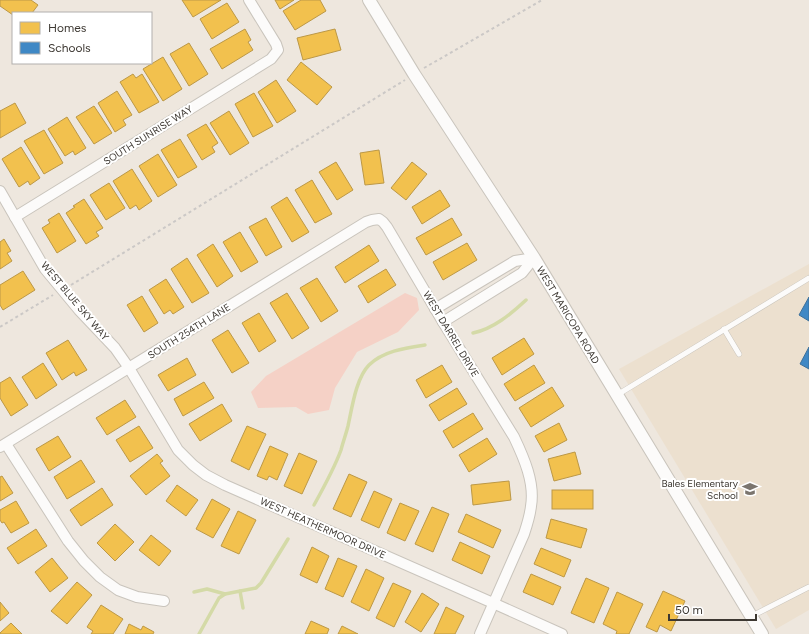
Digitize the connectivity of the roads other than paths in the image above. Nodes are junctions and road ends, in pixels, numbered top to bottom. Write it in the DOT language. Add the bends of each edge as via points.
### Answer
graph roads {
  1 [pos="250,0"];
  2 [pos="369,0"];
  3 [pos="0,191"];
  4 [pos="15,218"];
  5 [pos="379,219"];
  6 [pos="534,258"];
  7 [pos="809,278"];
  8 [pos="436,309"];
  9 [pos="443,322"];
  10 [pos="724,329"];
  11 [pos="739,354"];
  12 [pos="129,368"];
  13 [pos="616,395"];
  14 [pos="3,446"];
  15 [pos="809,587"];
  16 [pos="164,601"];
  17 [pos="494,603"];
  18 [pos="751,617"];
  19 [pos="480,634"];
  20 [pos="562,634"];
  21 [pos="762,634"];
  1 -- 4 [label="street, SOUTH SUNRISE WAY" via="276,44 278,50 271,59"];
  2 -- 6 [label="street, WEST MARICOPA ROAD"];
  3 -- 4 [label="street, WEST BLUE SKY WAY"];
  4 -- 12 [label="street, WEST BLUE SKY WAY" via="45,269 115,348"];
  5 -- 8 [label="street, WEST DARREL DRIVE" via="387,227"];
  5 -- 12 [label="street, SOUTH 254TH LANE" via="366,222"];
  6 -- 8 [label="street" via="515,262"];
  6 -- 9 [label="street" via="522,273"];
  6 -- 13 [label="street, WEST MARICOPA ROAD"];
  7 -- 10 [label="lane"];
  8 -- 9 [label="street, WEST DARREL DRIVE"];
  9 -- 17 [label="street, WEST DARREL DRIVE" via="514,437 528,472 532,505 524,534"];
  10 -- 11 [label="lane"];
  10 -- 13 [label="lane"];
  12 -- 14 [label="street, SOUTH 254TH LANE"];
  12 -- 17 [label="street, WEST HEATHERMOOR DRIVE" via="178,450 206,475"];
  13 -- 18 [label="street, WEST MARICOPA ROAD"];
  14 -- 16 [label="street" via="68,541 100,577 118,590 137,597"];
  15 -- 18 [label="lane"];
  17 -- 19 [label="street, WEST DARREL DRIVE"];
  17 -- 20 [label="street, WEST HEATHERMOOR DRIVE"];
  18 -- 21 [label="street, WEST MARICOPA ROAD"];
}
